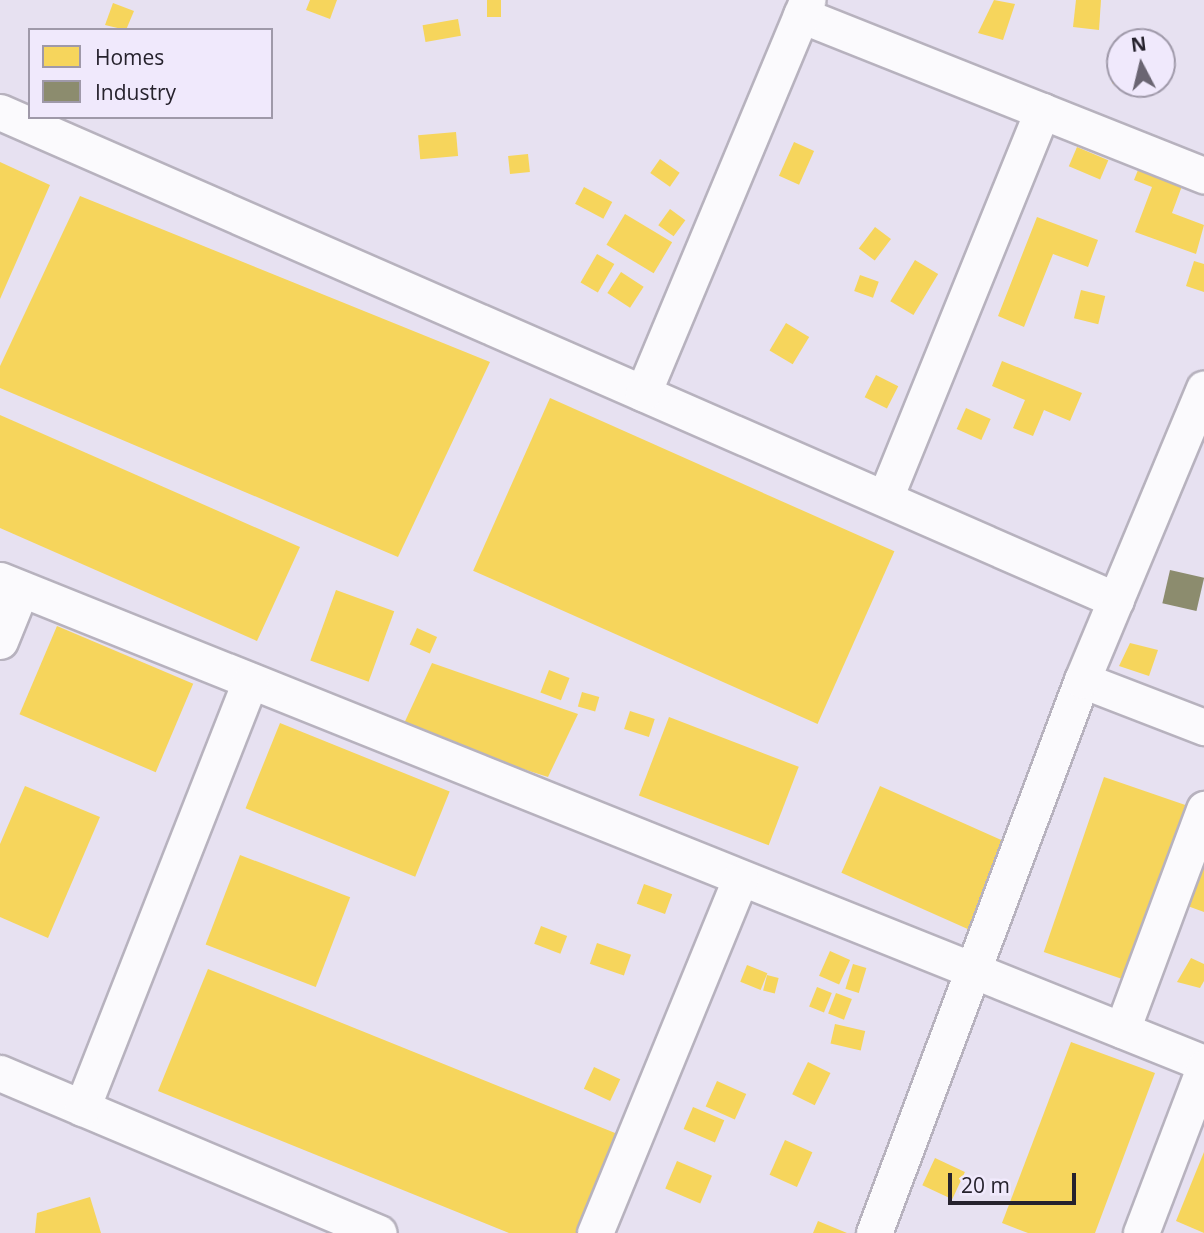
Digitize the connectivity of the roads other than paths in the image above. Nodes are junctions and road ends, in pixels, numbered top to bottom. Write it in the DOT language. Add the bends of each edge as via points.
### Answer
graph roads {
  1 [pos="804,8"];
  2 [pos="1042,111"];
  3 [pos="0,112"];
  4 [pos="1204,175"];
  5 [pos="1204,389"];
  6 [pos="643,393"];
  7 [pos="885,498"];
  8 [pos="11,584"];
  9 [pos="1116,600"];
  10 [pos="0,641"];
  11 [pos="1082,680"];
  12 [pos="250,681"];
  13 [pos="1204,727"];
  14 [pos="1204,809"];
  15 [pos="740,879"];
  16 [pos="971,971"];
  17 [pos="1122,1030"];
  18 [pos="1204,1065"];
  19 [pos="0,1073"];
  20 [pos="82,1108"];
  21 [pos="379,1233"];
  22 [pos="595,1233"];
  23 [pos="874,1233"];
  24 [pos="1141,1233"];
  1 -- 2 [label="street"];
  1 -- 6 [label="street"];
  2 -- 4 [label="street"];
  2 -- 7 [label="street"];
  3 -- 6 [label="street"];
  5 -- 9 [label="street"];
  6 -- 7 [label="street"];
  7 -- 9 [label="street"];
  8 -- 10 [label="street"];
  8 -- 12 [label="street"];
  9 -- 11 [label="street"];
  11 -- 13 [label="street"];
  11 -- 16 [label="street"];
  12 -- 15 [label="street"];
  12 -- 20 [label="street"];
  14 -- 17 [label="street"];
  15 -- 16 [label="street"];
  15 -- 22 [label="street"];
  16 -- 17 [label="street"];
  16 -- 23 [label="street"];
  17 -- 18 [label="street"];
  18 -- 24 [label="street"];
  19 -- 20 [label="street"];
  20 -- 21 [label="street"];
}
